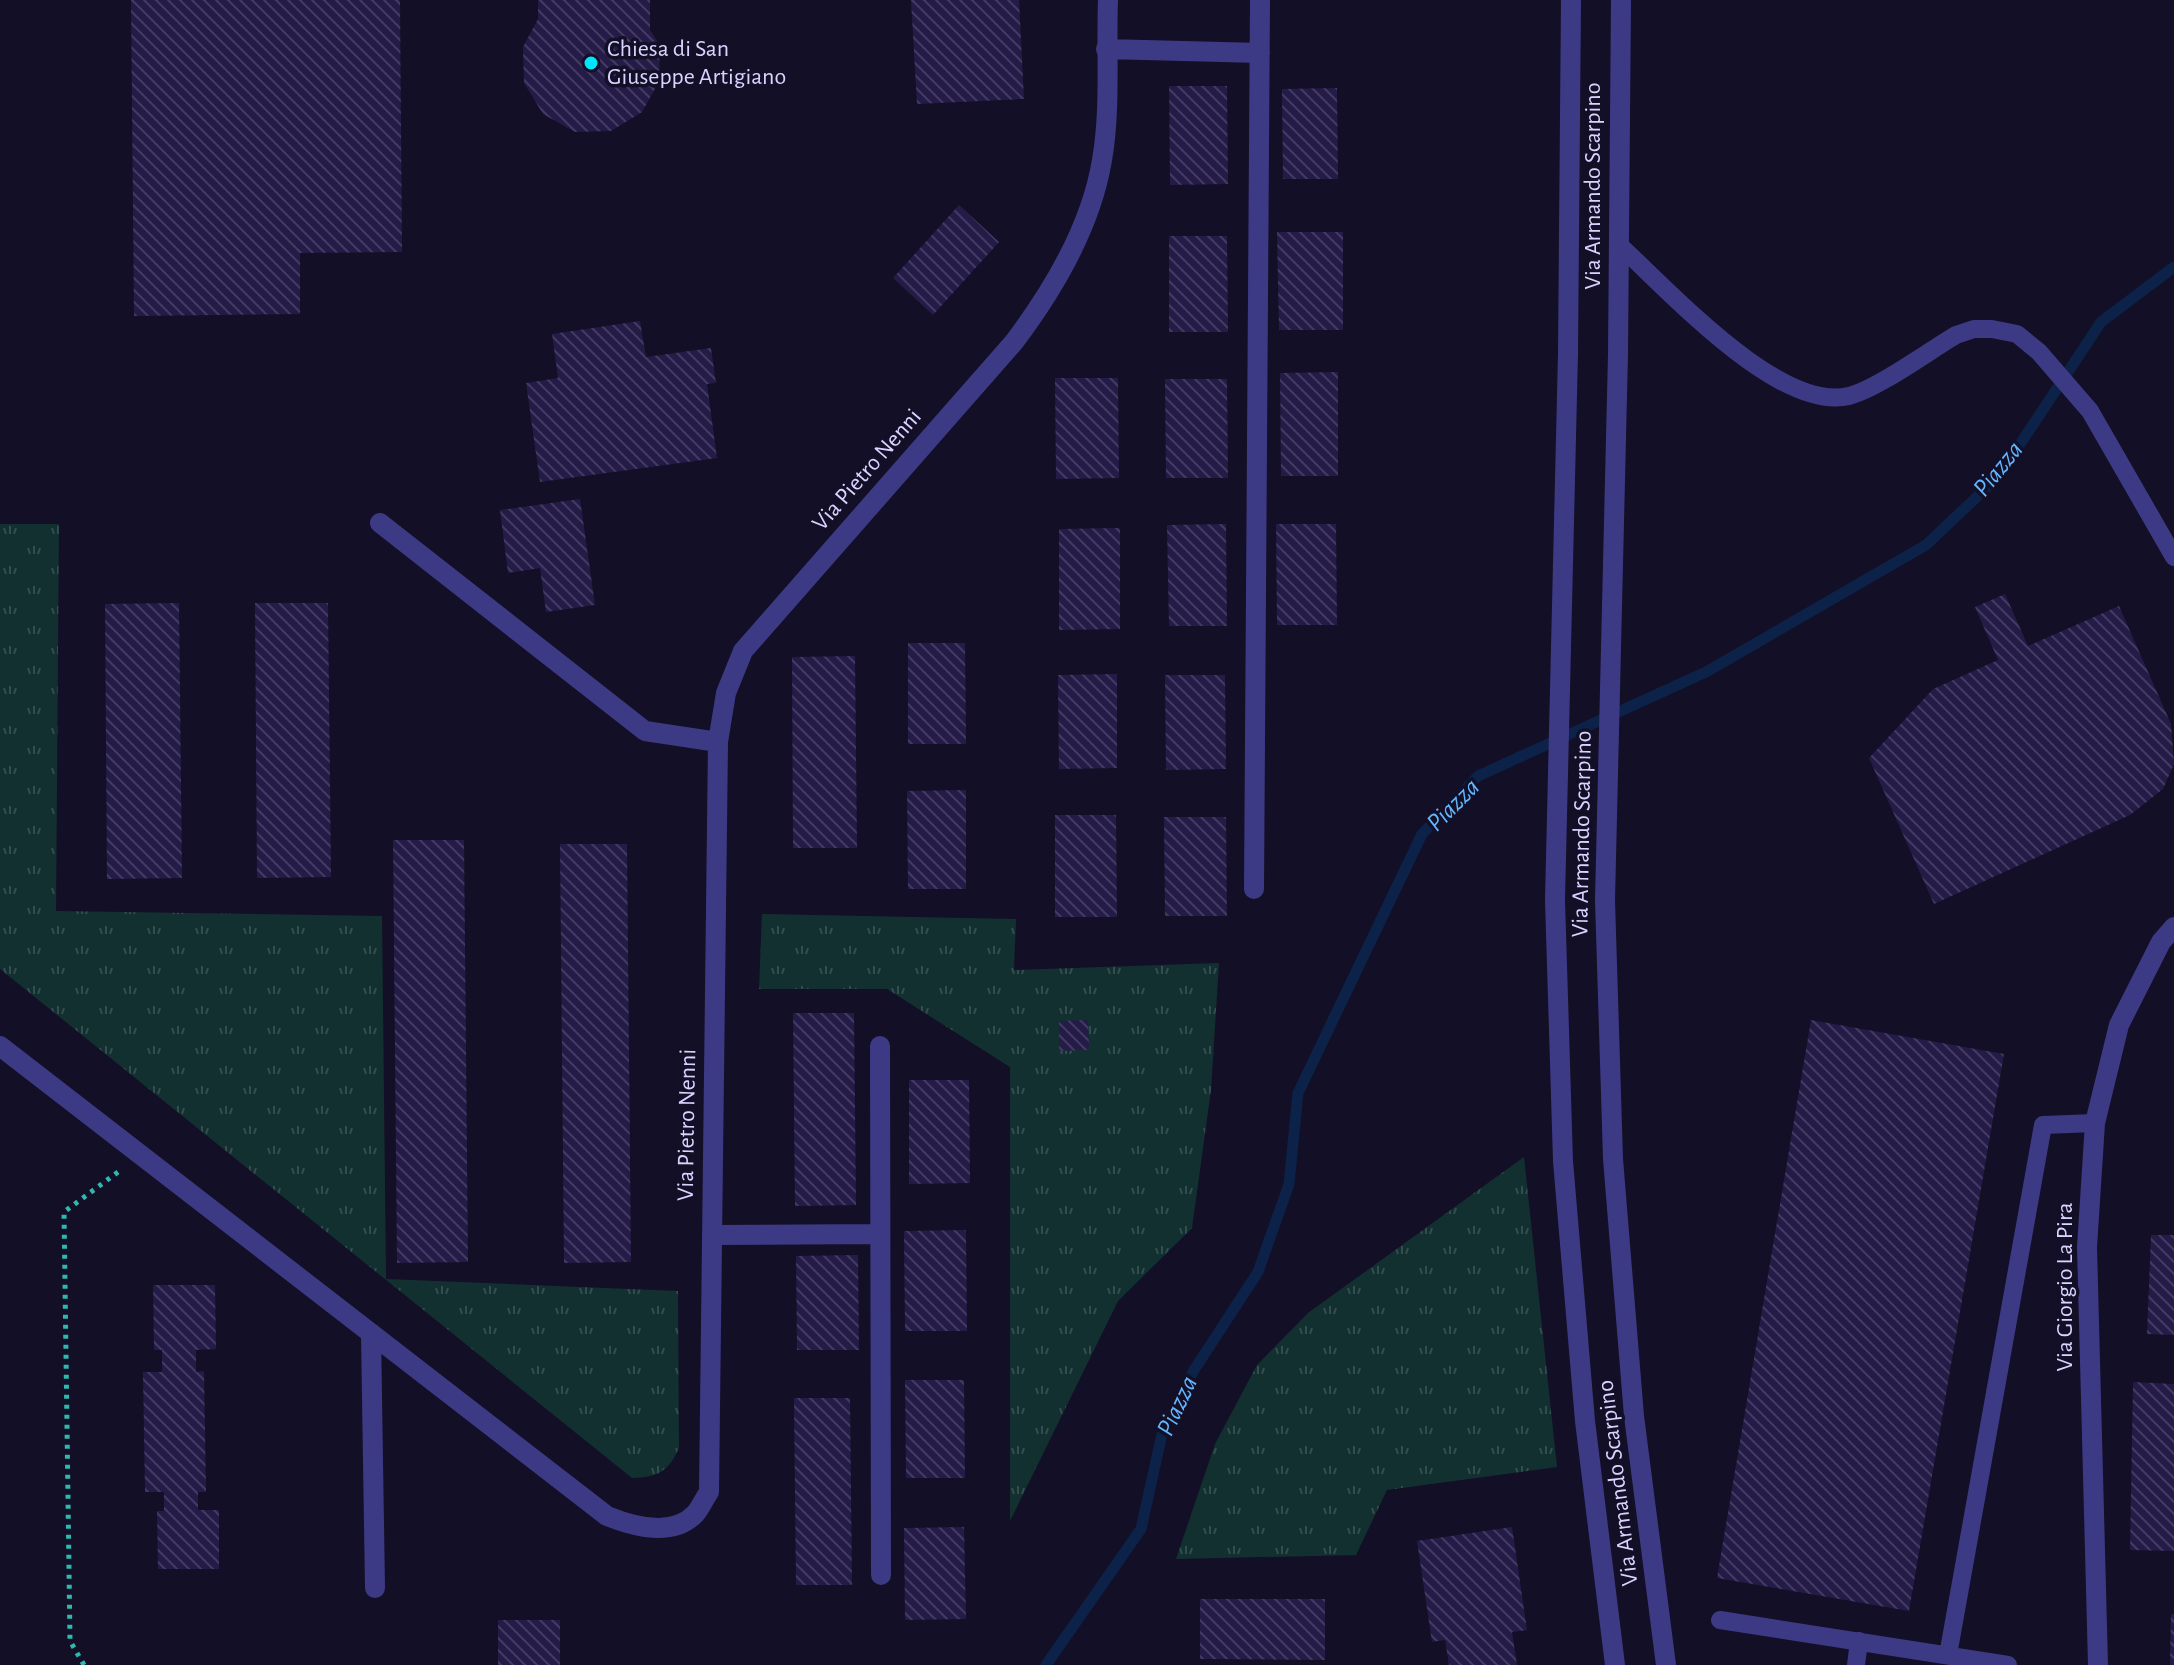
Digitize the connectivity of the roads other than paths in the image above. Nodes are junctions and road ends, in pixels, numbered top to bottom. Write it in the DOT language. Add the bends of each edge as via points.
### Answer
graph roads {
  1 [pos="1108,0"];
  2 [pos="1260,0"];
  3 [pos="1571,0"];
  4 [pos="1621,0"];
  5 [pos="1106,49"];
  6 [pos="1260,53"];
  7 [pos="1619,245"];
  8 [pos="380,523"];
  9 [pos="2174,557"];
  10 [pos="718,742"];
  11 [pos="1254,889"];
  12 [pos="2174,927"];
  13 [pos="0,1046"];
  14 [pos="880,1046"];
  15 [pos="2095,1123"];
  16 [pos="880,1234"];
  17 [pos="712,1235"];
  18 [pos="371,1333"];
  19 [pos="881,1575"];
  20 [pos="375,1588"];
  21 [pos="1720,1620"];
  22 [pos="1859,1641"];
  23 [pos="1948,1655"];
  24 [pos="1615,1665"];
  25 [pos="1666,1665"];
  26 [pos="1856,1665"];
  27 [pos="2008,1665"];
  28 [pos="2098,1665"];
  1 -- 5 [label="street, Via Pietro Nenni"];
  2 -- 6 [label="street"];
  3 -- 24 [label="street, Via Armando Scarpino" via="1555,900 1563,1161 1585,1421"];
  4 -- 7 [label="street, Via Armando Scarpino"];
  5 -- 6 [label="street"];
  5 -- 10 [label="street, Via Pietro Nenni" via="1103,158 1093,201 1043,304 743,651 726,693"];
  6 -- 11 [label="street"];
  7 -- 9 [label="lane" via="1733,349 1778,382 1817,397 1854,395 1974,329 2017,334 2090,411"];
  7 -- 25 [label="street, Via Armando Scarpino" via="1605,900 1613,1159 1634,1416"];
  8 -- 10 [label="street" via="645,731"];
  10 -- 17 [label="street, Via Pietro Nenni"];
  12 -- 15 [label="street, Via Giorgio La Pira" via="2119,1025"];
  13 -- 18 [label="street, Via Pietro Nenni"];
  14 -- 16 [label="street"];
  15 -- 23 [label="lane" via="2043,1125"];
  15 -- 28 [label="street, Via Giorgio La Pira" via="2087,1247"];
  16 -- 17 [label="street"];
  16 -- 19 [label="street"];
  17 -- 18 [label="street, Via Pietro Nenni" via="709,1492 693,1517 668,1526 640,1529 607,1516"];
  18 -- 20 [label="street"];
  21 -- 22 [label="lane"];
  22 -- 23 [label="lane"];
  22 -- 26 [label="lane"];
  23 -- 27 [label="lane"];
}
